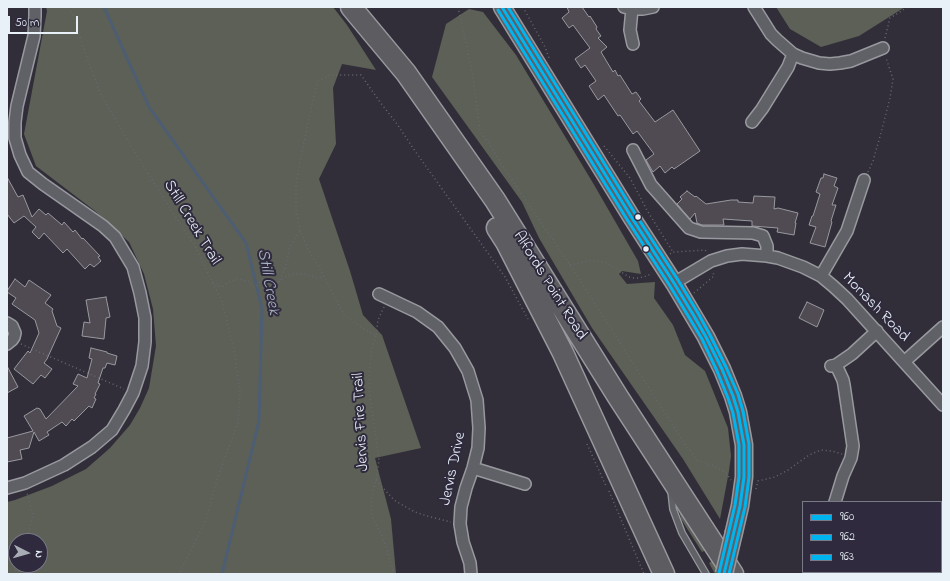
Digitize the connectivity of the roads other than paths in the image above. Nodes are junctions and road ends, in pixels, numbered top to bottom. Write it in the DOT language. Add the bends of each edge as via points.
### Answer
graph roads {
  1 [pos="34,7"];
  2 [pos="502,7"];
  3 [pos="653,7"];
  4 [pos="754,7"];
  5 [pos="357,8"];
  6 [pos="628,8"];
  7 [pos="633,44"];
  8 [pos="883,48"];
  9 [pos="793,54"];
  10 [pos="752,122"];
  11 [pos="633,150"];
  12 [pos="864,180"];
  13 [pos="767,256"];
  14 [pos="821,276"];
  15 [pos="674,283"];
  16 [pos="380,294"];
  17 [pos="7,323"];
  18 [pos="943,327"];
  19 [pos="877,332"];
  20 [pos="10,342"];
  21 [pos="904,362"];
  22 [pos="943,405"];
  23 [pos="473,468"];
  24 [pos="669,476"];
  25 [pos="525,484"];
  26 [pos="7,488"];
  27 [pos="835,501"];
  28 [pos="471,574"];
  29 [pos="664,574"];
  30 [pos="706,574"];
  31 [pos="724,574"];
  32 [pos="733,574"];
  33 [pos="747,574"];
  1 -- 26 [label="street" via="34,36 15,122 15,138 20,155 28,172 115,236 133,267 145,318 145,342 142,366 133,393 112,430 64,465 25,484"];
  2 -- 15 [label="street"];
  3 -- 6 [label="street"];
  4 -- 9 [label="street" via="777,40"];
  5 -- 24 [label="highway, Alfords Point Road" via="495,200"];
  5 -- 29 [label="highway" via="363,30 436,132 506,242 563,352"];
  5 -- 33 [label="highway, Alfords Point Road" via="394,41 456,120 512,202 584,327"];
  6 -- 7 [label="street"];
  8 -- 9 [label="street" via="851,61 830,64 818,63"];
  9 -- 10 [label="street" via="788,67"];
  11 -- 13 [label="street" via="651,185 689,228 701,232 753,233 763,236"];
  12 -- 14 [label="street" via="847,231"];
  13 -- 14 [label="street, Monash Road" via="803,267"];
  13 -- 15 [label="street, Monash Road" via="727,256 711,261"];
  14 -- 19 [label="street, Monash Road" via="847,299"];
  15 -- 31 [label="street, bridge" via="722,369 738,412 744,445 744,477"];
  16 -- 23 [label="street, Jervis Drive" via="417,312 438,327 455,348 468,372 477,400 480,428"];
  17 -- 20 [label="street" via="14,329 14,337"];
  18 -- 21 [label="street"];
  19 -- 21 [label="street, Monash Road"];
  19 -- 27 [label="street" via="852,354 833,366 844,385 853,446"];
  21 -- 22 [label="street, Monash Road"];
  23 -- 25 [label="street"];
  23 -- 28 [label="street, Jervis Drive" via="466,488 460,524"];
  24 -- 30 [label="lane" via="675,515 682,533"];
  24 -- 32 [label="highway, Alfords Point Road"];
}
